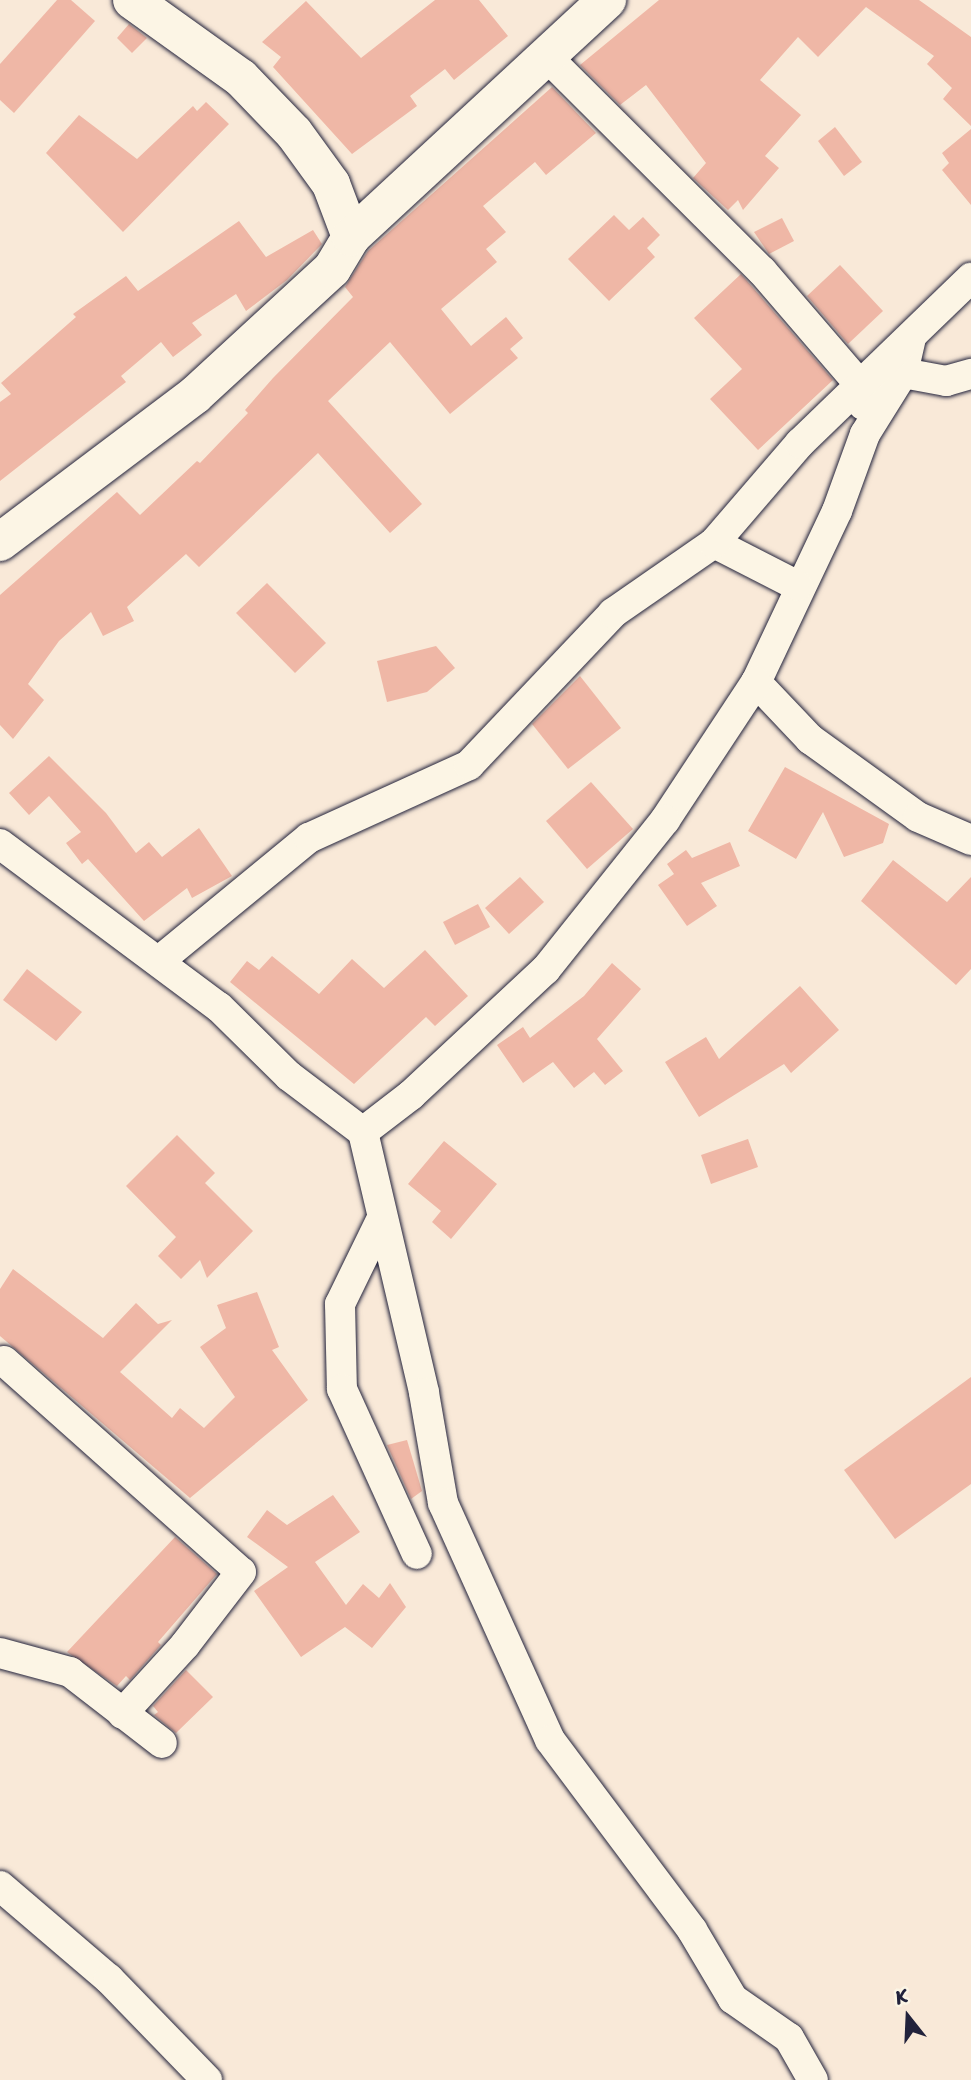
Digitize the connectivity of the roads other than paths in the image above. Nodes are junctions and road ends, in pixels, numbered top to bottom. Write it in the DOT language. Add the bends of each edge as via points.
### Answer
graph roads {
  1 [pos="132,0"];
  2 [pos="607,0"];
  3 [pos="546,56"];
  4 [pos="351,237"];
  5 [pos="971,278"];
  6 [pos="911,338"];
  7 [pos="903,373"];
  8 [pos="971,374"];
  9 [pos="861,386"];
  10 [pos="865,434"];
  11 [pos="0,542"];
  12 [pos="714,543"];
  13 [pos="799,586"];
  14 [pos="756,682"];
  15 [pos="971,840"];
  16 [pos="0,844"];
  17 [pos="159,961"];
  18 [pos="363,1132"];
  19 [pos="382,1219"];
  20 [pos="4,1361"];
  21 [pos="417,1554"];
  22 [pos="0,1653"];
  23 [pos="122,1714"];
  24 [pos="162,1743"];
  25 [pos="0,1886"];
  26 [pos="207,2080"];
  27 [pos="813,2080"];
  1 -- 4 [label="street" via="241,78 294,133 331,184"];
  2 -- 3 [label="street"];
  3 -- 4 [label="street"];
  3 -- 9 [label="street" via="762,271"];
  4 -- 11 [label="street" via="332,269 195,395"];
  5 -- 6 [label="street"];
  6 -- 7 [label="street"];
  6 -- 9 [label="street"];
  7 -- 8 [label="street" via="946,381"];
  7 -- 10 [label="street"];
  9 -- 10 [label="street"];
  9 -- 12 [label="street" via="800,443"];
  10 -- 13 [label="street" via="837,511"];
  12 -- 13 [label="street"];
  12 -- 17 [label="street" via="613,613 469,765 309,838"];
  13 -- 14 [label="street"];
  14 -- 15 [label="street" via="810,739 918,817"];
  14 -- 18 [label="street" via="665,820 546,970 411,1095"];
  16 -- 17 [label="street"];
  17 -- 18 [label="street" via="219,1007 289,1076"];
  18 -- 19 [label="street"];
  19 -- 21 [label="street" via="340,1304 342,1389"];
  19 -- 27 [label="street" via="424,1393 443,1503 550,1740 692,1930 733,2000 789,2038"];
  20 -- 23 [label="street" via="241,1572 185,1645"];
  22 -- 23 [label="street" via="26,1656 70,1672"];
  23 -- 24 [label="street"];
  25 -- 26 [label="street" via="109,1979"];
}
